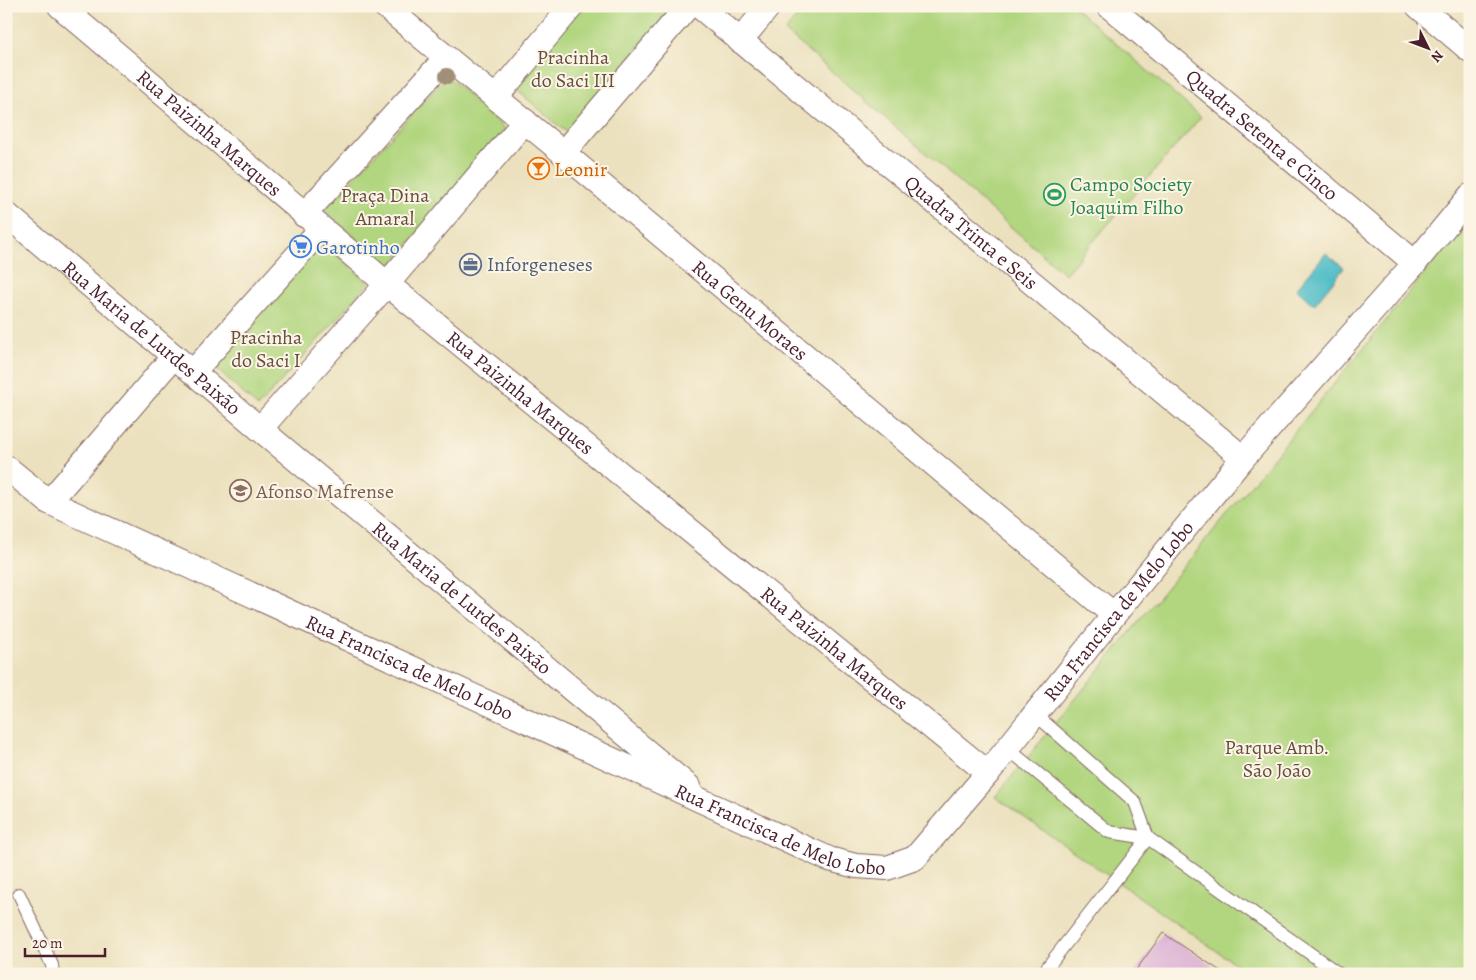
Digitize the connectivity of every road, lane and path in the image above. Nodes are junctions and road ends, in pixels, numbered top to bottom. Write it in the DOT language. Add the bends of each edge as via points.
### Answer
graph roads {
  1 [pos="60,6"];
  2 [pos="385,6"];
  3 [pos="572,6"];
  4 [pos="688,6"];
  5 [pos="699,6"];
  6 [pos="769,6"];
  7 [pos="1109,6"];
  8 [pos="1418,6"];
  9 [pos="740,40"];
  10 [pos="1470,50"];
  11 [pos="446,58"];
  12 [pos="496,97"];
  13 [pos="524,121"];
  14 [pos="563,153"];
  15 [pos="1470,196"];
  16 [pos="6,214"];
  17 [pos="313,222"];
  18 [pos="1415,263"];
  19 [pos="387,284"];
  20 [pos="174,356"];
  21 [pos="193,372"];
  22 [pos="260,429"];
  23 [pos="1243,458"];
  24 [pos="6,467"];
  25 [pos="49,502"];
  26 [pos="1114,614"];
  27 [pos="1035,714"];
  28 [pos="1007,748"];
  29 [pos="988,773"];
  30 [pos="713,807"];
  31 [pos="1148,838"];
  32 [pos="19,894"];
  33 [pos="53,974"];
  34 [pos="1042,974"];
  35 [pos="1339,974"];
  1 -- 17 [label="street, Rua Paizinha Marques"];
  2 -- 11 [label="street, Rua Genu Moraes"];
  3 -- 12 [label="street"];
  4 -- 14 [label="street"];
  5 -- 9 [label="street, Quadra Trinta e Seis"];
  6 -- 9 [label="street"];
  7 -- 18 [label="street, Quadra Setenta e Cinco"];
  8 -- 10 [label="street"];
  9 -- 23 [label="street, Quadra Trinta e Seis"];
  11 -- 12 [label="street, Rua Genu Moraes"];
  11 -- 17 [label="street"];
  12 -- 13 [label="street, Rua Genu Moraes"];
  13 -- 14 [label="street, Rua Genu Moraes"];
  13 -- 19 [label="street"];
  14 -- 26 [label="street, Rua Genu Moraes"];
  15 -- 18 [label="street, Rua Francisca de Melo Lobo"];
  16 -- 20 [label="street, Rua Maria de Lurdes Paixão"];
  17 -- 19 [label="street, Rua Paizinha Marques"];
  17 -- 21 [label="street"];
  18 -- 23 [label="street, Rua Francisca de Melo Lobo"];
  19 -- 22 [label="street"];
  19 -- 29 [label="street, Rua Paizinha Marques"];
  20 -- 21 [label="street, Rua Maria de Lurdes Paixão"];
  20 -- 25 [label="street"];
  21 -- 22 [label="street, Rua Maria de Lurdes Paixão"];
  22 -- 30 [label="street, Rua Maria de Lurdes Paixão"];
  23 -- 26 [label="street, Rua Francisca de Melo Lobo"];
  24 -- 25 [label="street, Rua Francisca de Melo Lobo"];
  25 -- 30 [label="street, Rua Francisca de Melo Lobo"];
  26 -- 27 [label="street, Rua Francisca de Melo Lobo"];
  27 -- 28 [label="street, Rua Francisca de Melo Lobo"];
  27 -- 31 [label="lane" via="1135,802"];
  28 -- 29 [label="street, Rua Francisca de Melo Lobo"];
  28 -- 31 [label="lane" via="1109,832"];
  29 -- 30 [label="street, Rua Francisca de Melo Lobo" via="915,858 887,868 856,866 829,859"];
  31 -- 34 [label="lane"];
  31 -- 35 [label="lane"];
  32 -- 33 [label="lane" via="52,965"];
}
